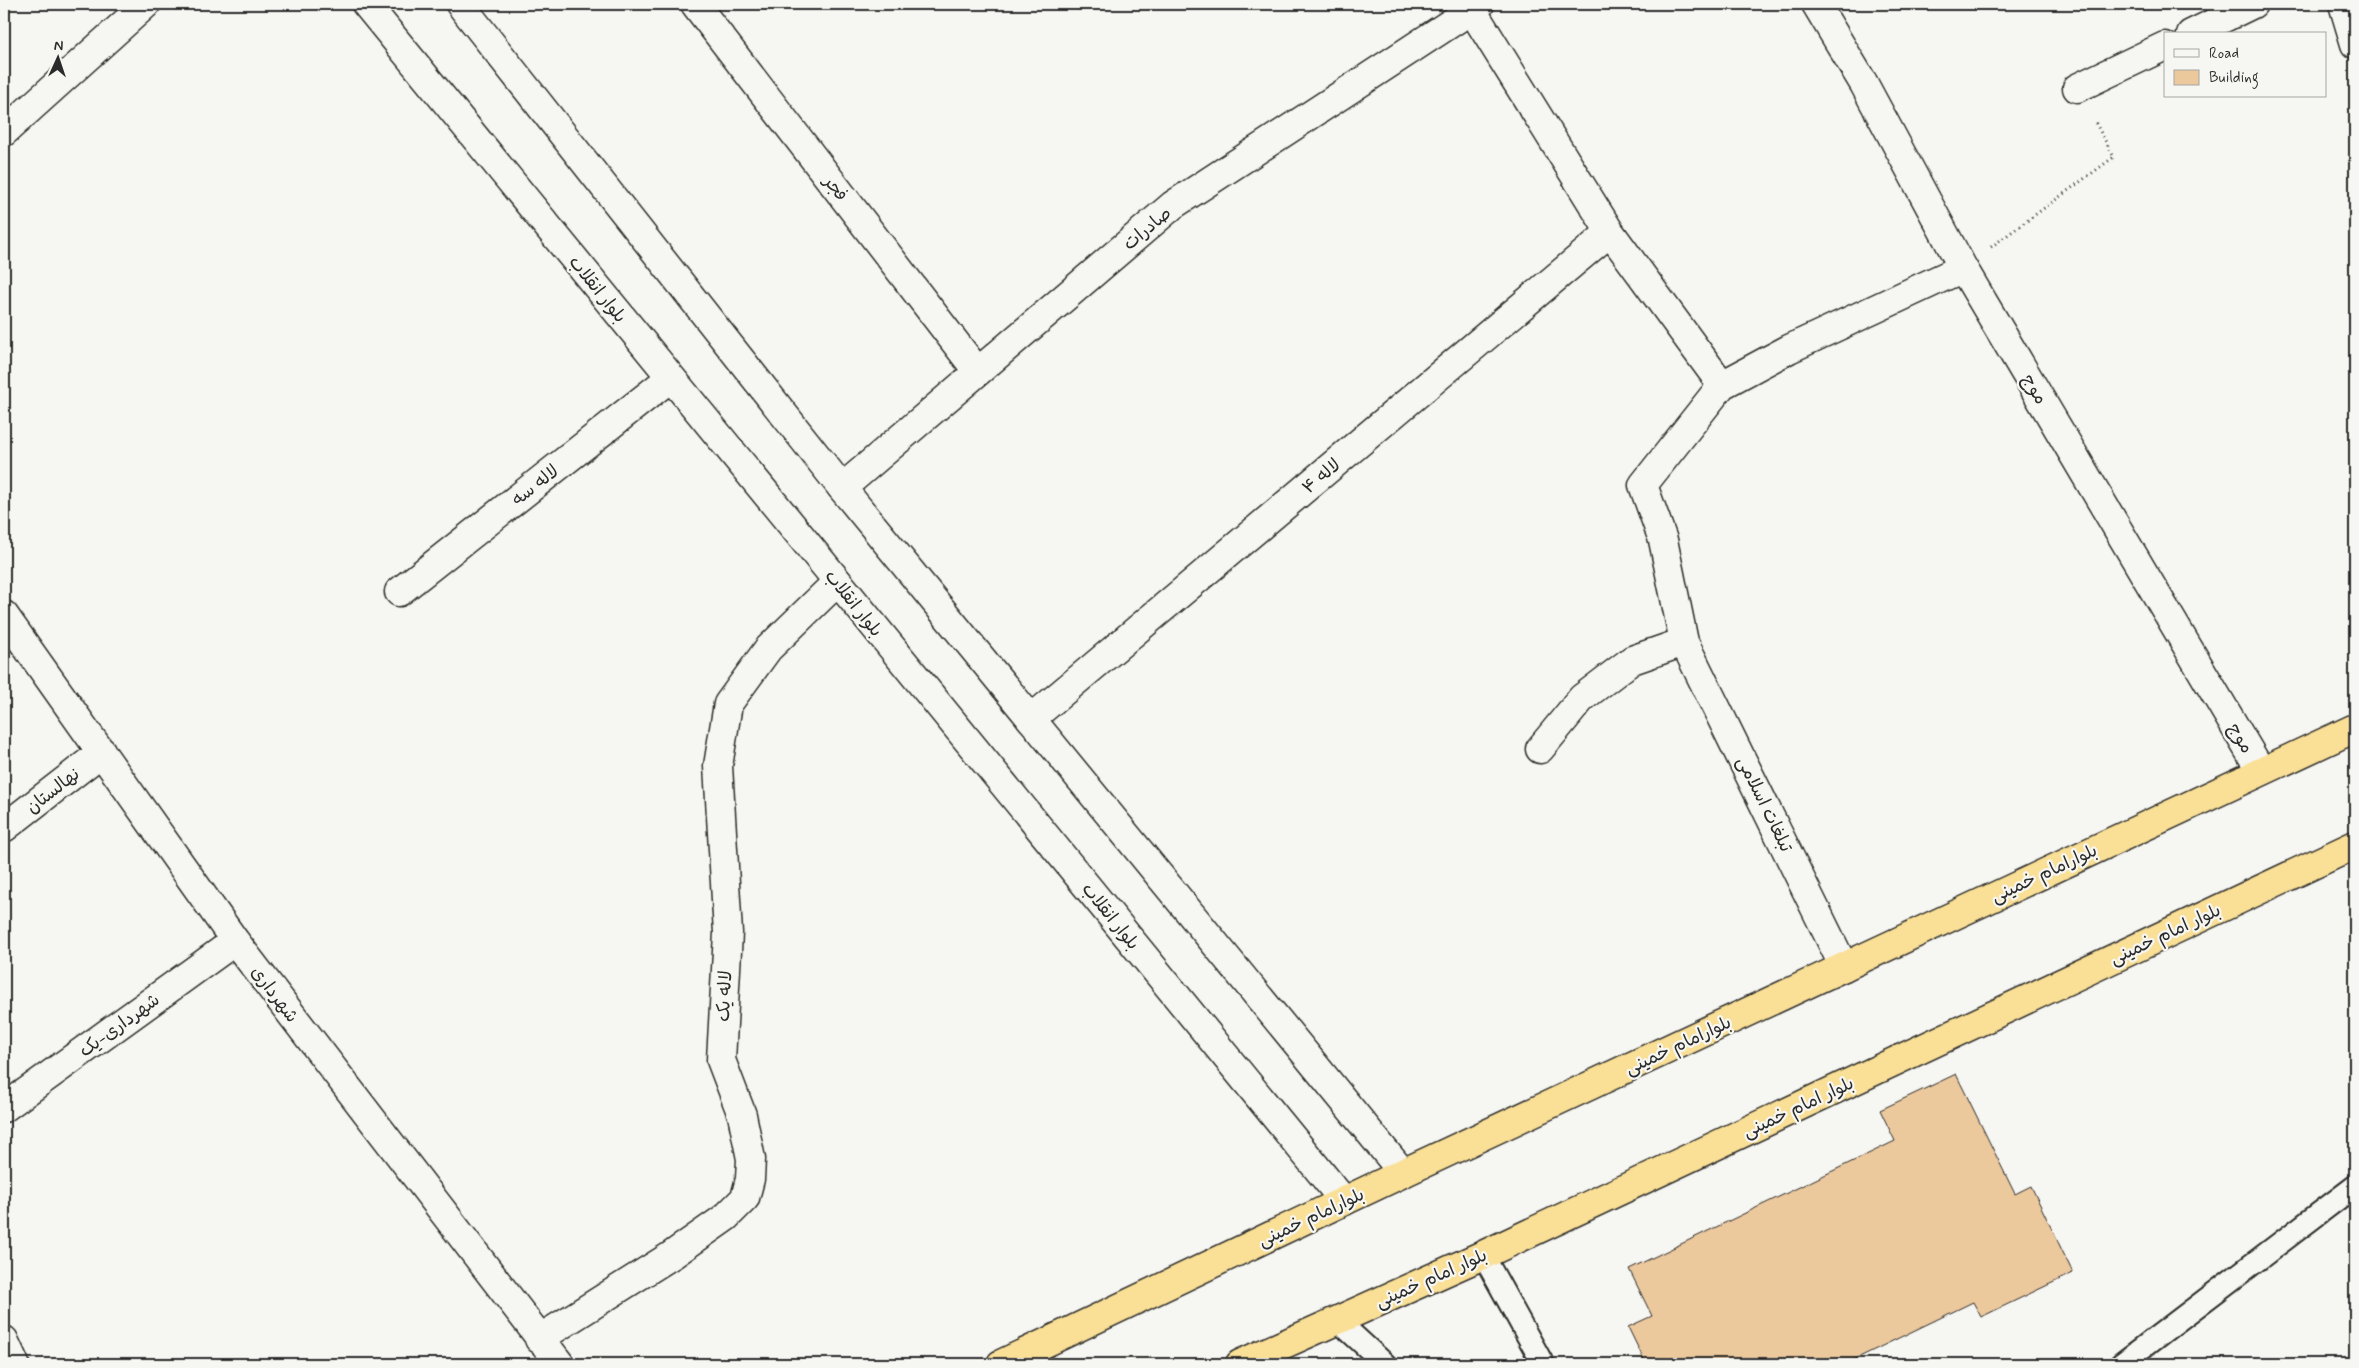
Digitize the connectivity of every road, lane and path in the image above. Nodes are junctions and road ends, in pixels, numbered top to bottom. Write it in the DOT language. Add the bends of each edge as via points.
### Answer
graph roads {
  1 [pos="146,4"];
  2 [pos="366,4"];
  3 [pos="460,4"];
  4 [pos="695,4"];
  5 [pos="1816,4"];
  6 [pos="2253,4"];
  7 [pos="2343,4"];
  8 [pos="1472,6"];
  9 [pos="2195,32"];
  10 [pos="2355,44"];
  11 [pos="2164,46"];
  12 [pos="2077,88"];
  13 [pos="4,132"];
  14 [pos="1610,232"];
  15 [pos="1963,268"];
  16 [pos="978,372"];
  17 [pos="670,378"];
  18 [pos="1722,385"];
  19 [pos="842,488"];
  20 [pos="837,582"];
  21 [pos="399,592"];
  22 [pos="4,615"];
  23 [pos="1684,642"];
  24 [pos="1031,719"];
  25 [pos="2355,728"];
  26 [pos="1540,750"];
  27 [pos="102,752"];
  28 [pos="2261,771"];
  29 [pos="4,828"];
  30 [pos="2355,845"];
  31 [pos="235,941"];
  32 [pos="1844,967"];
  33 [pos="4,1108"];
  34 [pos="1403,1173"];
  35 [pos="2355,1186"];
  36 [pos="1344,1201"];
  37 [pos="1483,1255"];
  38 [pos="1337,1320"];
  39 [pos="539,1339"];
  40 [pos="4,1340"];
  41 [pos="15,1364"];
  42 [pos="560,1364"];
  43 [pos="1001,1364"];
  44 [pos="1240,1364"];
  45 [pos="1385,1364"];
  46 [pos="1543,1364"];
  47 [pos="2121,1364"];
  1 -- 13 [label="street"];
  2 -- 17 [label="street, بلوار انقلاب"];
  3 -- 19 [label="street"];
  4 -- 16 [label="street, فجر"];
  5 -- 15 [label="street, موج" via="1864,84"];
  6 -- 9 [label="street"];
  7 -- 10 [label="street"];
  8 -- 14 [label="street"];
  8 -- 16 [label="street, صادرات" via="1173,205"];
  11 -- 12 [label="street"];
  12 -- 15 [label="path" via="2114,157"];
  14 -- 18 [label="street"];
  14 -- 24 [label="street, لاله ۴"];
  15 -- 18 [label="street" via="1789,349"];
  15 -- 28 [label="street, موج"];
  16 -- 19 [label="street, صادرات"];
  17 -- 20 [label="street, بلوار انقلاب"];
  17 -- 21 [label="street, لاله سه"];
  18 -- 23 [label="street, تبلغات اسلامی" via="1643,485 1663,540"];
  19 -- 24 [label="street"];
  20 -- 36 [label="street, بلوار انقلاب"];
  20 -- 39 [label="street, لاله یک" via="768,649 728,704 718,766 728,933 721,1060 742,1115 751,1159 745,1198 726,1217 672,1255"];
  22 -- 27 [label="street, شهرداری"];
  23 -- 26 [label="street" via="1632,660 1582,698"];
  23 -- 32 [label="street, تبلغات اسلامی"];
  24 -- 34 [label="street"];
  25 -- 28 [label="highway, بلوارامام خمینی"];
  27 -- 29 [label="street, نهالستان"];
  27 -- 31 [label="street, شهرداری"];
  28 -- 32 [label="highway, بلوارامام خمینی"];
  30 -- 37 [label="highway, بلوار امام خمینی"];
  31 -- 33 [label="street, شهرداری-یک"];
  31 -- 39 [label="street, شهرداری"];
  32 -- 34 [label="highway, بلوارامام خمینی"];
  34 -- 36 [label="highway, بلوارامام خمینی"];
  35 -- 47 [label="lane"];
  36 -- 43 [label="highway, بلوارامام خمینی"];
  37 -- 38 [label="highway, بلوار امام خمینی"];
  37 -- 46 [label="lane"];
  38 -- 44 [label="highway, بلوار امام خمینی"];
  38 -- 45 [label="lane"];
  39 -- 42 [label="street, شهرداری"];
  40 -- 41 [label="street"];
}
